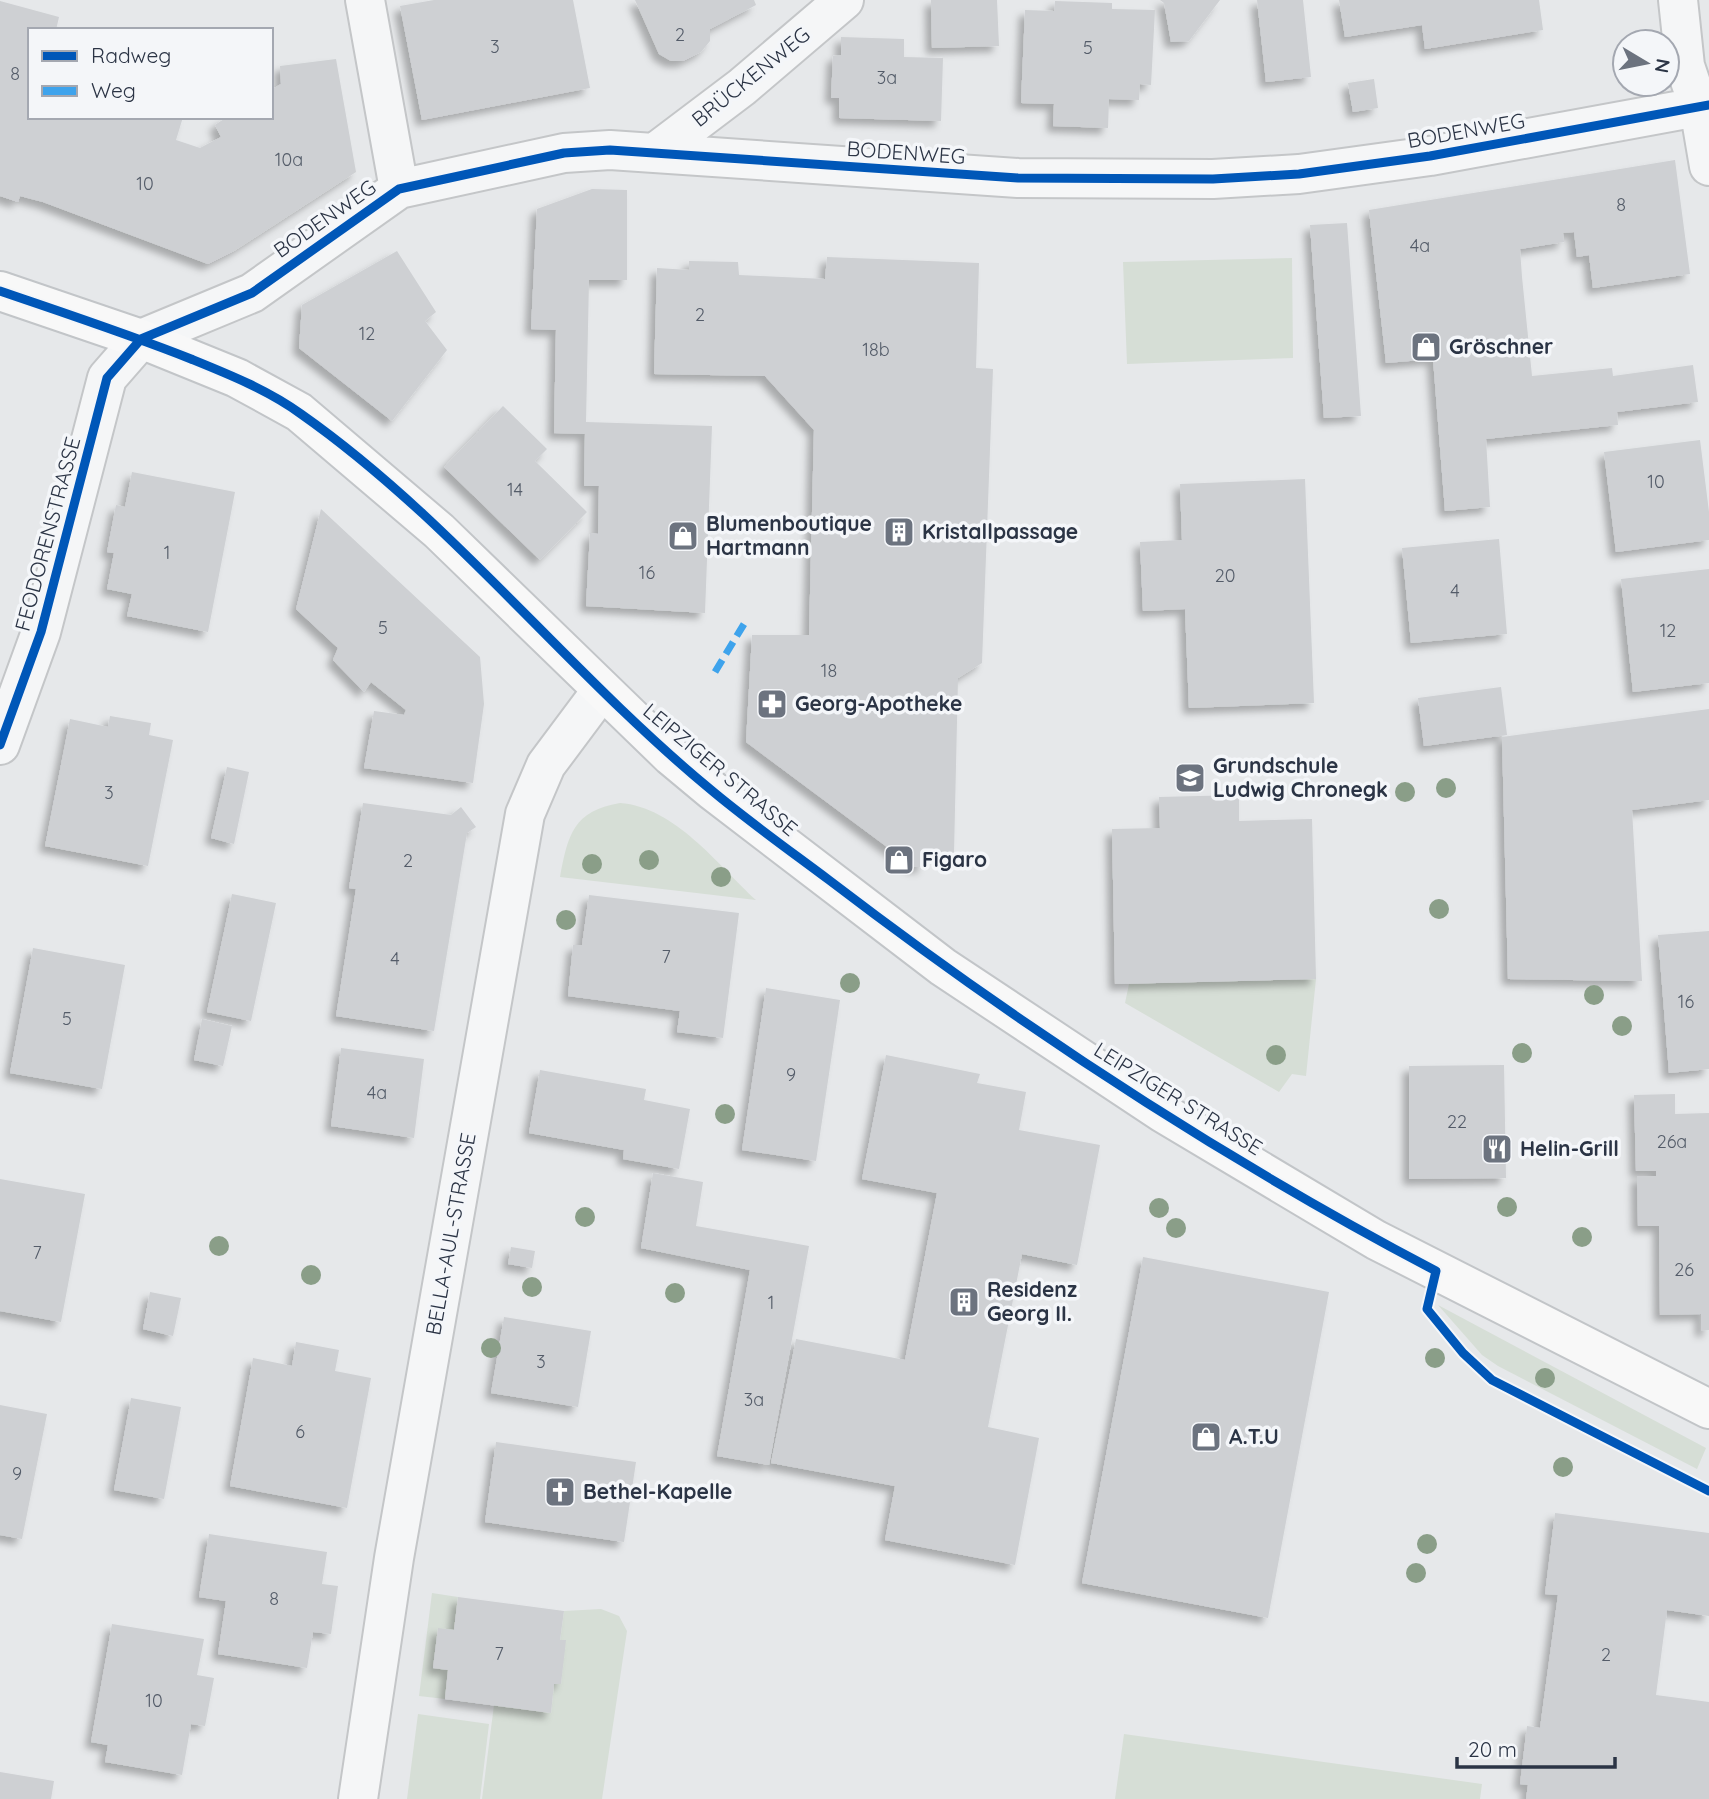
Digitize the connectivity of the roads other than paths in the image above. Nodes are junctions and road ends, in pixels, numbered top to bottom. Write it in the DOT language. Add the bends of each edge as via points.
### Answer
graph roads {
  1 [pos="365,0"];
  2 [pos="844,0"];
  3 [pos="1678,0"];
  4 [pos="1704,106"];
  5 [pos="656,152"];
  6 [pos="1709,166"];
  7 [pos="399,189"];
  8 [pos="0,291"];
  9 [pos="141,339"];
  10 [pos="602,690"];
  11 [pos="0,745"];
  12 [pos="1709,1409"];
  13 [pos="358,1799"];
  1 -- 7 [label="street"];
  2 -- 5 [label="street, BRÜCKENWEG" via="742,87"];
  3 -- 4 [label="street" via="1685,66"];
  4 -- 5 [label="street, BODENWEG" via="1430,156 1299,174 1213,179 1018,178"];
  4 -- 6 [label="street"];
  5 -- 7 [label="street, BODENWEG" via="564,153"];
  7 -- 9 [label="street, BODENWEG" via="252,293"];
  8 -- 9 [label="main road, LEIPZIGER STRASSE"];
  9 -- 10 [label="main road, LEIPZIGER STRASSE" via="237,378 299,412 439,531"];
  9 -- 11 [label="street, FEODORENSTRASSE" via="107,378 41,632"];
  10 -- 12 [label="main road, LEIPZIGER STRASSE" via="713,791 943,967 1163,1113 1376,1240"];
  10 -- 13 [label="street, BELLA-AUL-STRASSE" via="546,765 525,814 396,1545"];
}
